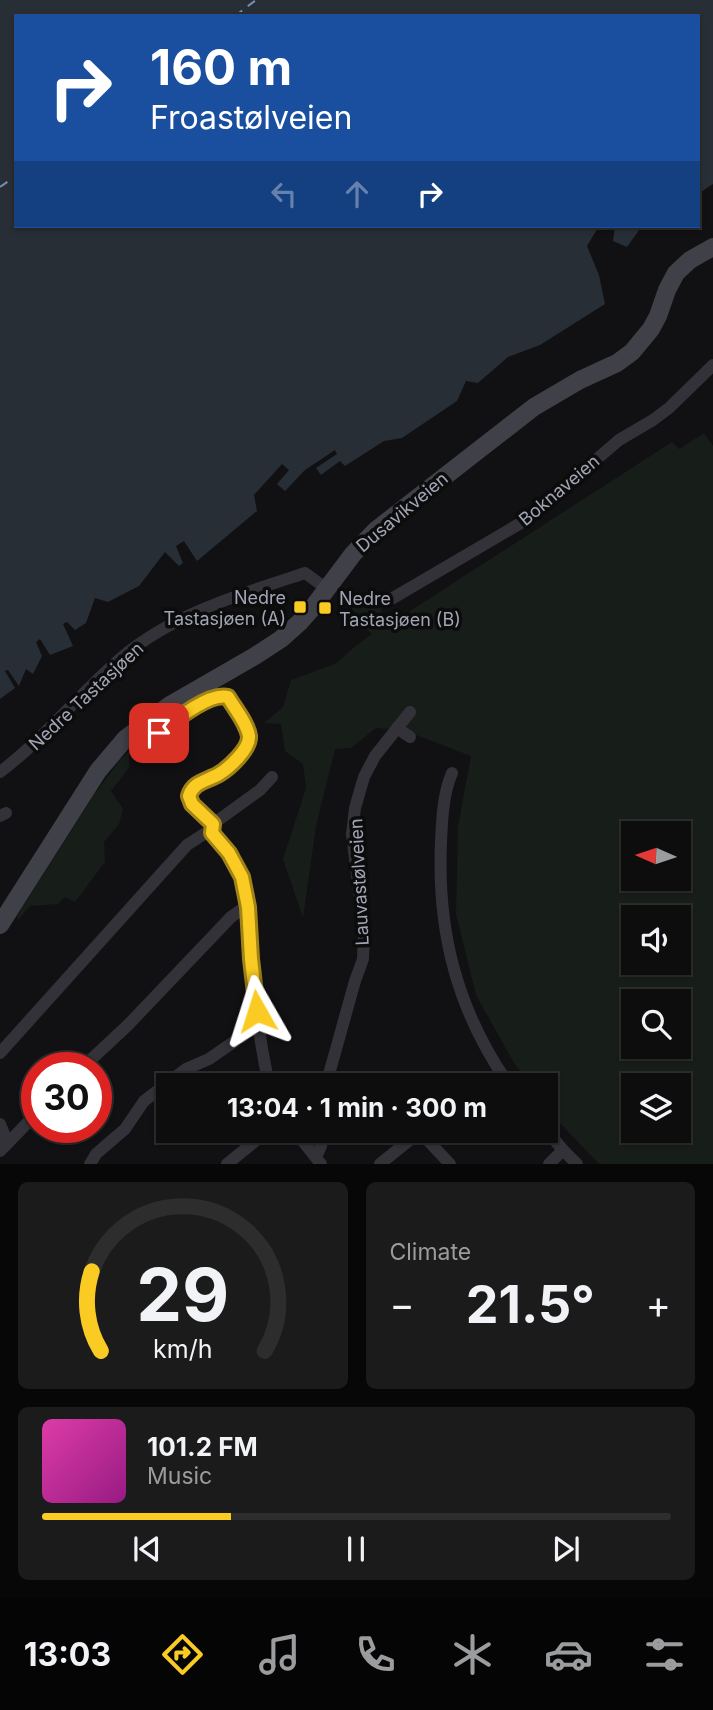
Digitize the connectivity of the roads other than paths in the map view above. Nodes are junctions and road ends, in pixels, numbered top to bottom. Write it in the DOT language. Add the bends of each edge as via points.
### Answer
graph roads {
  1 [pos="713,247"];
  2 [pos="713,365"];
  3 [pos="327,589"];
  4 [pos="393,598"];
  5 [pos="410,712"];
  6 [pos="397,727"];
  7 [pos="155,736"];
  8 [pos="410,737"];
  9 [pos="0,772"];
  10 [pos="452,773"];
  11 [pos="272,777"];
  12 [pos="212,829"];
  13 [pos="247,905"];
  14 [pos="0,925"];
  15 [pos="258,1025"];
  16 [pos="99,1052"];
  17 [pos="0,1054"];
  18 [pos="267,1073"];
  19 [pos="329,1073"];
  20 [pos="501,1073"];
  21 [pos="0,1124"];
  22 [pos="21,1130"];
  23 [pos="253,1143"];
  24 [pos="304,1143"];
  25 [pos="322,1143"];
  26 [pos="406,1143"];
  27 [pos="432,1143"];
  28 [pos="557,1143"];
  29 [pos="2,1150"];
  30 [pos="563,1150"];
  31 [pos="318,1161"];
  32 [pos="4,1164"];
  33 [pos="90,1164"];
  34 [pos="227,1164"];
  35 [pos="380,1164"];
  36 [pos="450,1164"];
  37 [pos="549,1164"];
  38 [pos="577,1164"];
  1 -- 3 [label="main road, Dusavikveien" via="676,273 651,329 632,352 534,407 395,514 365,541"];
  2 -- 4 [label="street, Boknaveien" via="668,408 619,440 526,520"];
  3 -- 9 [label="street, Nedre Tastasjøen" via="305,573 176,622 122,657"];
  3 -- 14 [label="main road, Dusavikveien" via="300,622 270,647 170,705 125,739 98,771"];
  5 -- 6 [label="street, Lauvastølveien"];
  6 -- 8 [label="street"];
  6 -- 19 [label="street, Lauvastølveien" via="364,777 355,808 352,834 363,959"];
  7 -- 12 [label="street" via="215,697 228,697 249,737 248,745 221,773 193,787 189,796"];
  10 -- 20 [label="street" via="442,828 444,925 461,993"];
  11 -- 12 [label="street"];
  12 -- 13 [label="street" via="242,877"];
  12 -- 17 [label="street" via="187,845"];
  13 -- 15 [label="street"];
  13 -- 16 [label="street"];
  15 -- 18 [label="street"];
  15 -- 33 [label="street" via="144,1101 125,1129 96,1153"];
  21 -- 29 [label="street" via="6,1139"];
  22 -- 29 [label="street"];
  23 -- 34 [label="street"];
  24 -- 31 [label="street"];
  25 -- 31 [label="street"];
  26 -- 35 [label="street"];
  27 -- 36 [label="street"];
  28 -- 30 [label="street"];
  29 -- 32 [label="street"];
  30 -- 37 [label="street"];
  30 -- 38 [label="street"];
}
